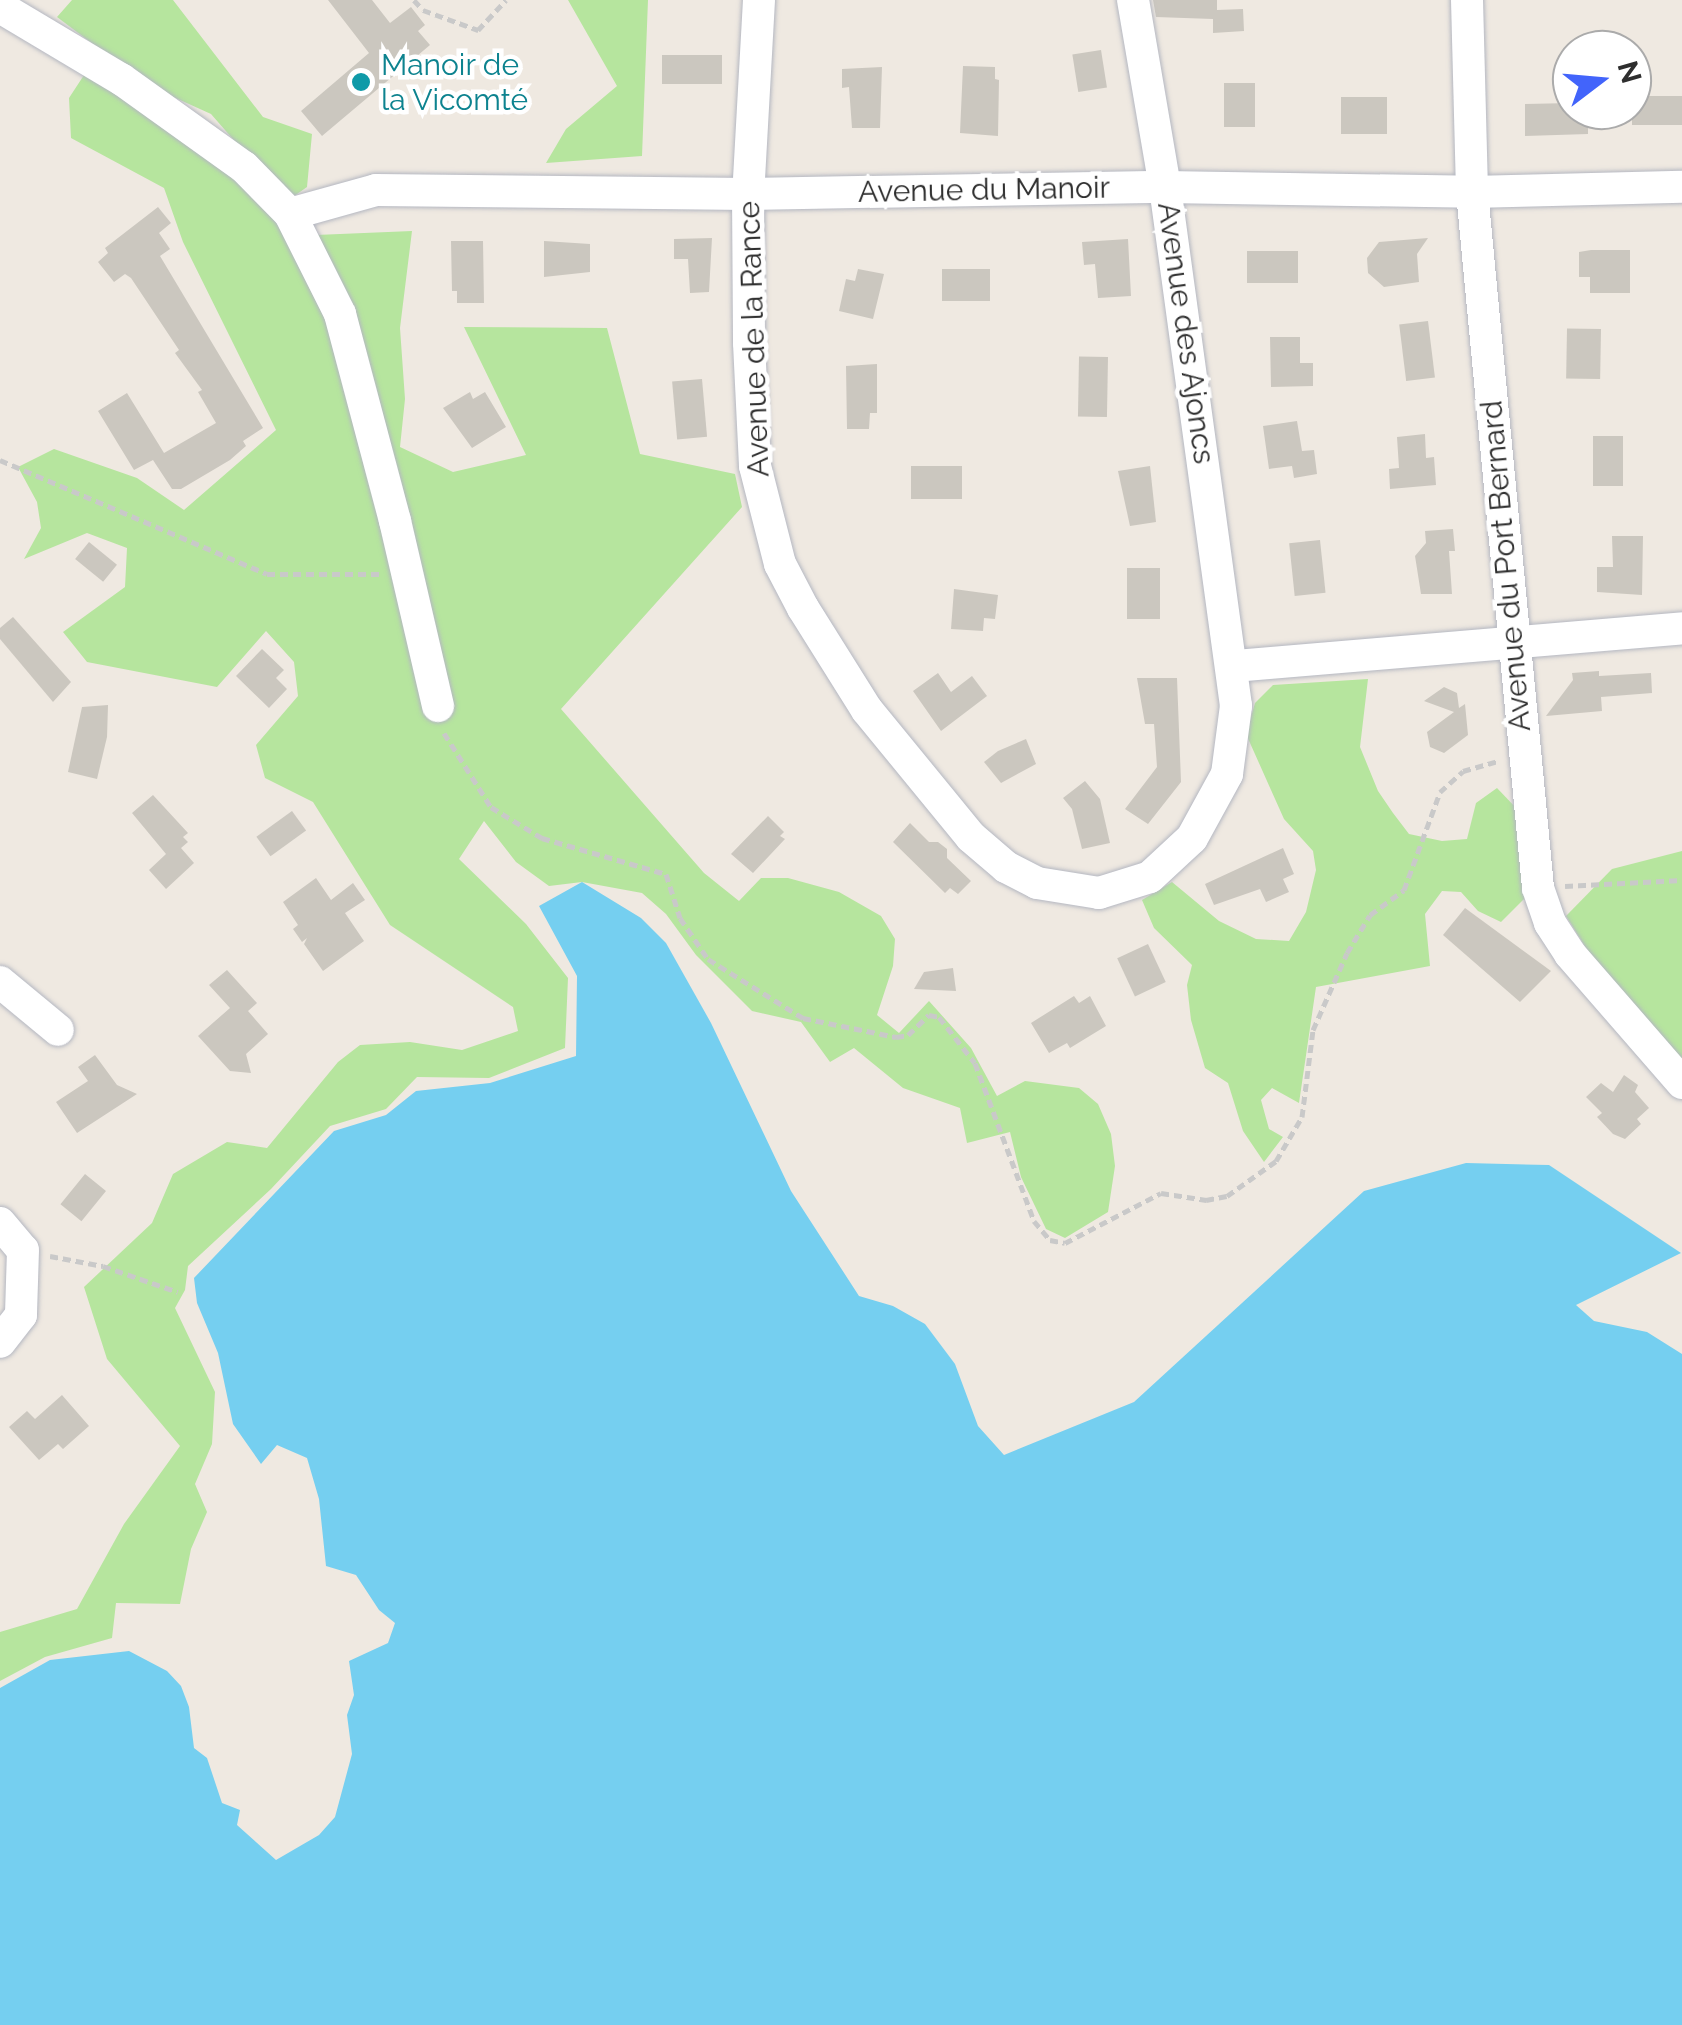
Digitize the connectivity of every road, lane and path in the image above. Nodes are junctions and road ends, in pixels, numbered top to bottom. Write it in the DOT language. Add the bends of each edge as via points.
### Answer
graph roads {
  1 [pos="414,0"];
  2 [pos="506,0"];
  3 [pos="759,0"];
  4 [pos="1133,0"];
  5 [pos="1468,0"];
  6 [pos="0,7"];
  7 [pos="1165,187"];
  8 [pos="1682,187"];
  9 [pos="1472,192"];
  10 [pos="748,194"];
  11 [pos="290,214"];
  12 [pos="0,460"];
  13 [pos="407,572"];
  14 [pos="1682,628"];
  15 [pos="1512,642"];
  16 [pos="1234,666"];
  17 [pos="438,706"];
  18 [pos="1510,759"];
  19 [pos="1682,880"];
  20 [pos="1538,888"];
  21 [pos="0,982"];
  22 [pos="58,1030"];
  23 [pos="1682,1083"];
  24 [pos="0,1222"];
  25 [pos="23,1250"];
  26 [pos="178,1292"];
  27 [pos="0,1342"];
  1 -- 2 [label="path" via="423,10 478,30"];
  3 -- 10 [label="street, Avenue de la Rance"];
  4 -- 7 [label="street, Avenue des Ajoncs"];
  5 -- 9 [label="street, Avenue du Port Bernard"];
  6 -- 11 [label="street" via="168,112 244,167"];
  7 -- 9 [label="street, Avenue du Manoir"];
  7 -- 10 [label="street, Avenue du Manoir"];
  7 -- 16 [label="street, Avenue des Ajoncs"];
  8 -- 9 [label="street, Avenue du Manoir"];
  9 -- 15 [label="street, Avenue du Port Bernard"];
  10 -- 11 [label="street, Avenue du Manoir" via="376,190"];
  10 -- 16 [label="street, Avenue de la Rance" via="755,466 780,564 868,710 971,837 1006,866 1068,892 1099,894 1150,877 1192,838 1227,774"];
  11 -- 13 [label="street" via="340,314"];
  12 -- 13 [label="path" via="266,574"];
  13 -- 17 [label="street"];
  14 -- 15 [label="street"];
  15 -- 16 [label="street"];
  15 -- 20 [label="street, Avenue du Port Bernard"];
  17 -- 18 [label="path" via="444,734 491,807 542,838 666,874 680,918 708,959 803,1018 896,1037 929,1015 939,1017 975,1063 1034,1221 1050,1240 1065,1243 1161,1193 1228,1196 1276,1161 1302,1117 1313,1030 1325,994 1370,915 1404,890 1440,792 1462,771"];
  19 -- 20 [label="path"];
  20 -- 23 [label="street, Avenue du Port Bernard" via="1570,954"];
  21 -- 22 [label="street"];
  24 -- 25 [label="street"];
  25 -- 26 [label="path" via="103,1266"];
  25 -- 27 [label="street" via="21,1315"];
}
